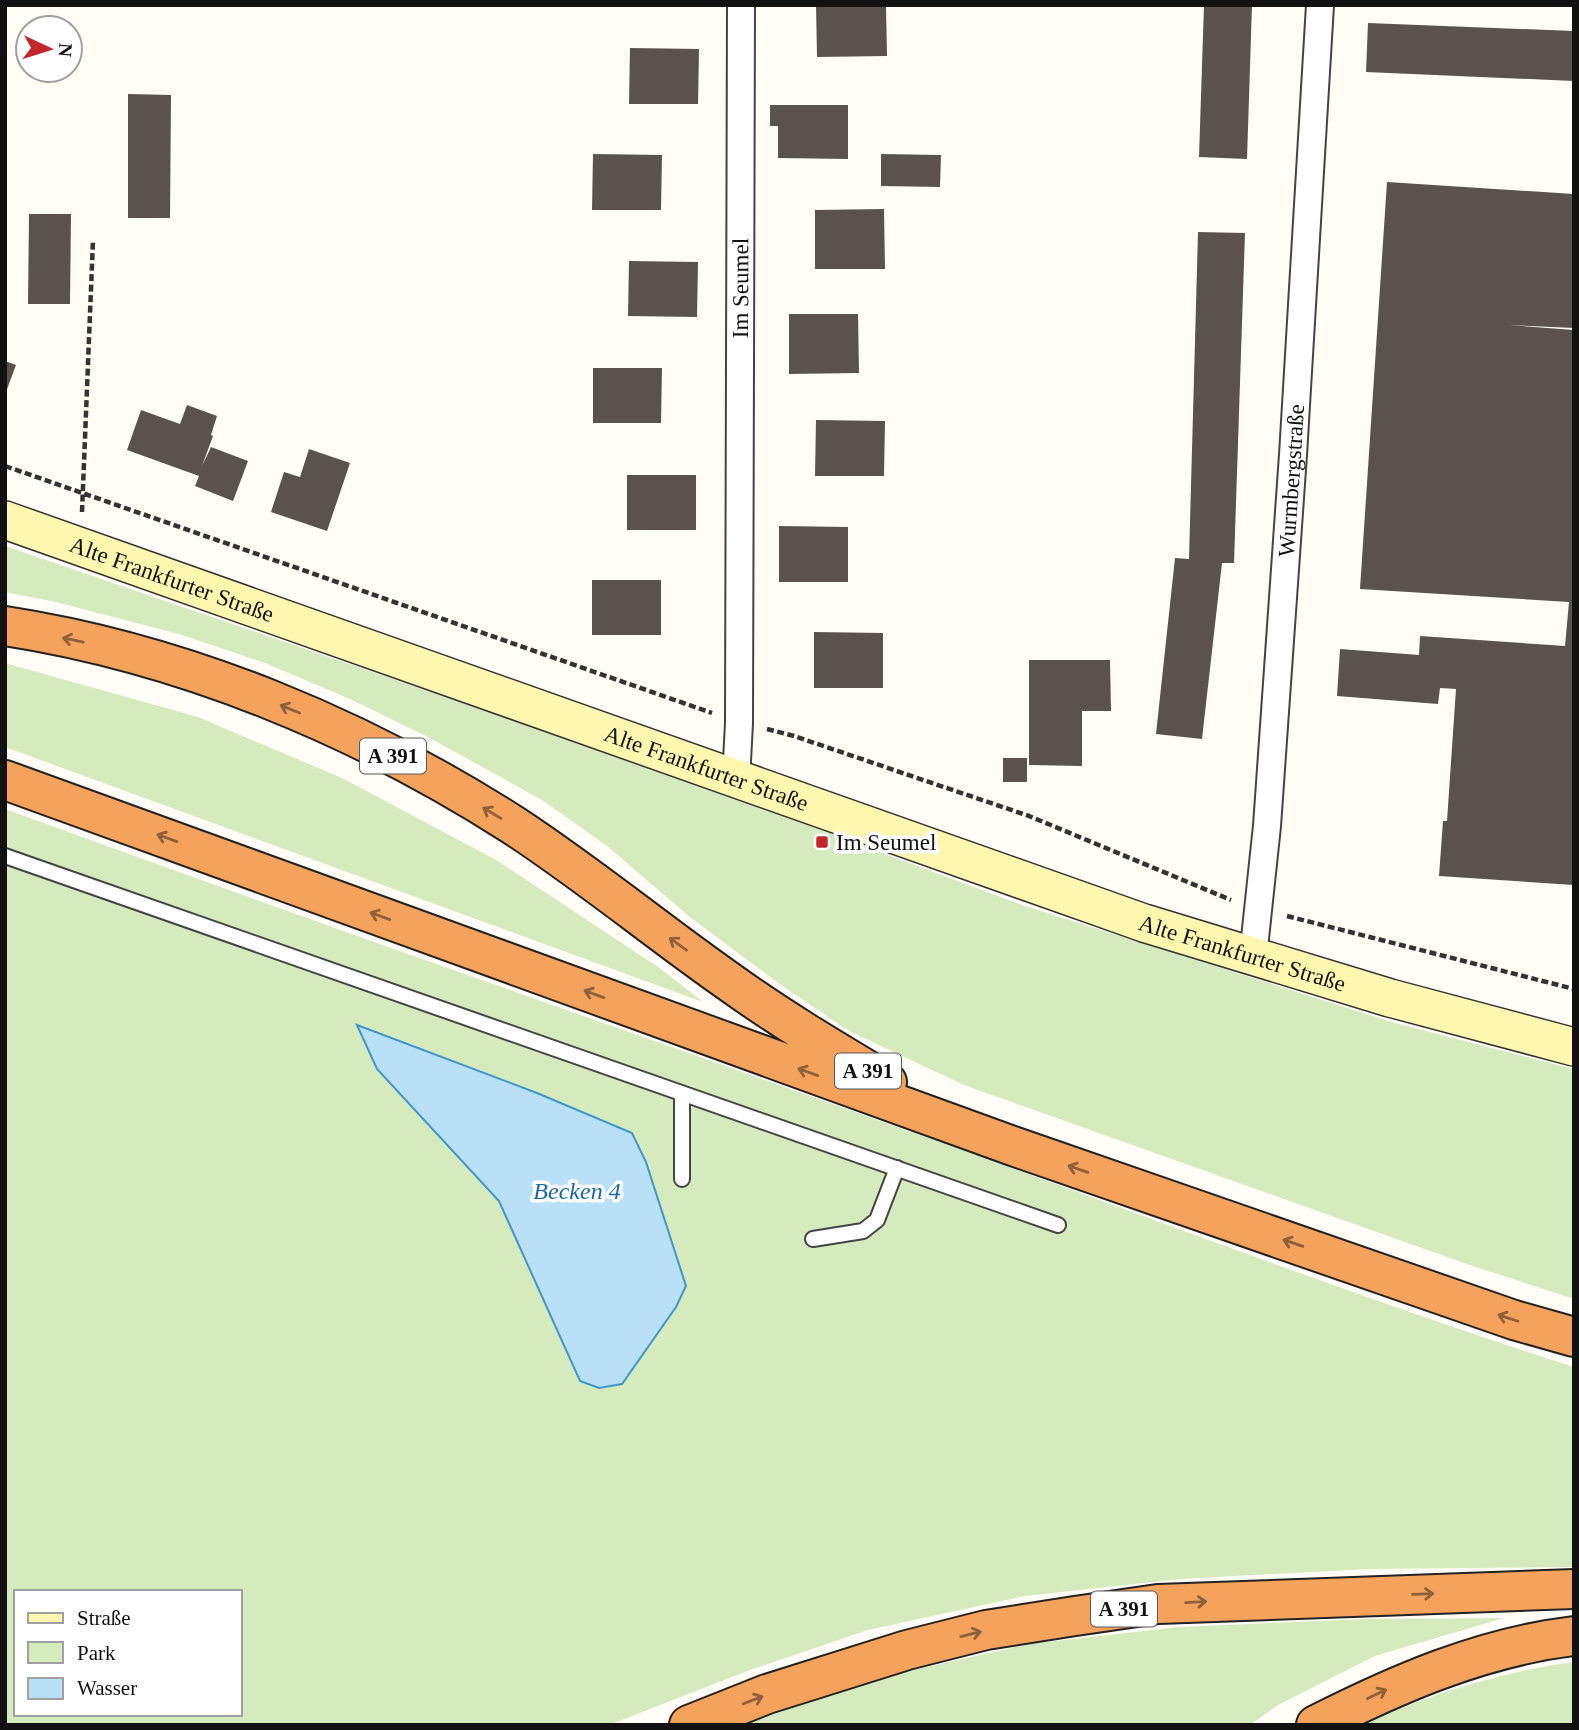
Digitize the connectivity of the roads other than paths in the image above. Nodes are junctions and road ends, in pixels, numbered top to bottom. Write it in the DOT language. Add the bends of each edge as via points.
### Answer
graph roads {
  1 [pos="741,5"];
  2 [pos="1320,5"];
  3 [pos="5,520"];
  4 [pos="5,626"];
  5 [pos="5,780"];
  6 [pos="736,780"];
  7 [pos="5,856"];
  8 [pos="1253,957"];
  9 [pos="1574,1046"];
  10 [pos="682,1093"];
  11 [pos="1010,1145"];
  12 [pos="897,1168"];
  13 [pos="682,1179"];
  14 [pos="1058,1225"];
  15 [pos="813,1239"];
  16 [pos="1574,1337"];
  17 [pos="1574,1589"];
  18 [pos="1574,1636"];
  19 [pos="690,1725"];
  20 [pos="1316,1725"];
  1 -- 6 [label="street, Im Seumel"];
  2 -- 8 [label="street, Wurmbergstraße" via="1267,826"];
  3 -- 6 [label="street, Alte Frankfurter Straße"];
  11 -- 4 [label="highway, A 391, one-way" via="923,1104 843,1055 733,985 514,826 387,753 310,717 177,667"];
  11 -- 5 [label="highway, one-way"];
  6 -- 8 [label="street, Alte Frankfurter Straße"];
  7 -- 10 [label="lane"];
  8 -- 9 [label="street, Alte Frankfurter Straße"];
  10 -- 12 [label="lane"];
  10 -- 13 [label="lane"];
  16 -- 11 [label="highway, A 391, one-way"];
  12 -- 14 [label="lane"];
  12 -- 15 [label="lane" via="877,1220 863,1231"];
  19 -- 17 [label="highway, A 391, one-way" via="767,1694 907,1650 986,1630 1075,1616 1158,1604"];
  20 -- 18 [label="highway, one-way" via="1390,1688 1467,1660"];
}
